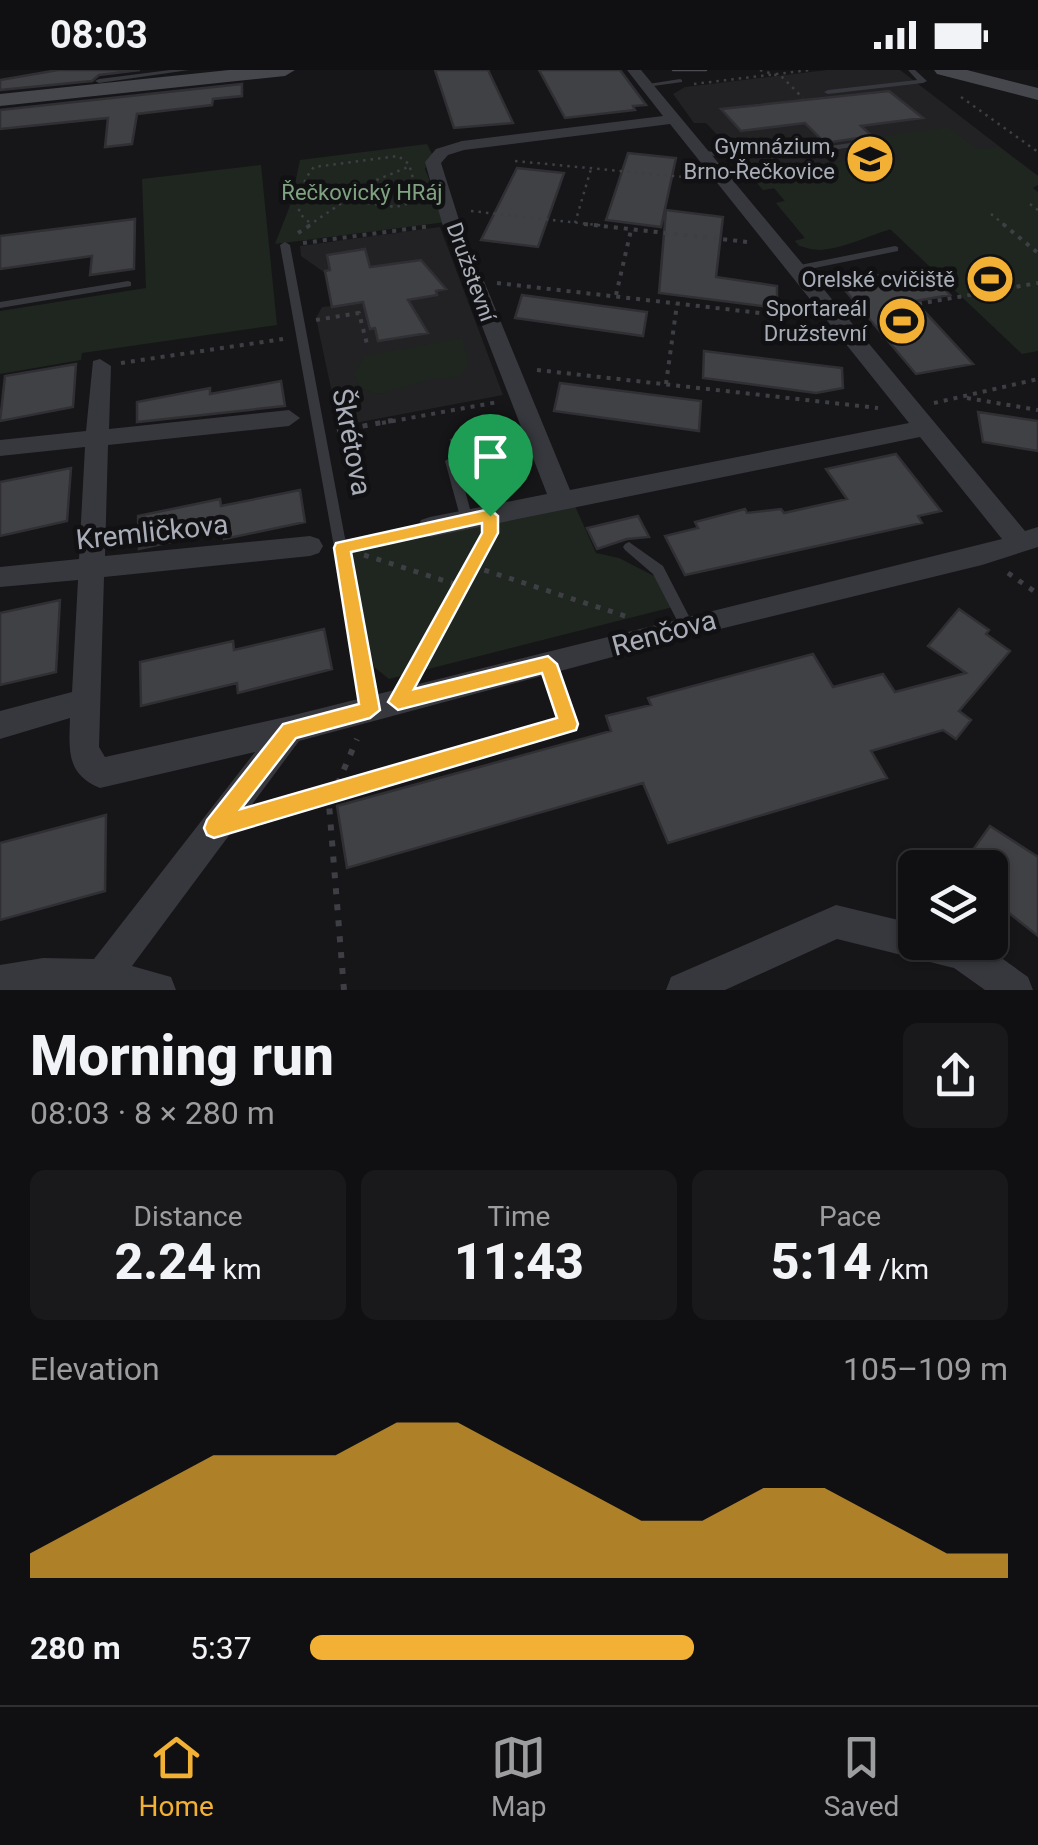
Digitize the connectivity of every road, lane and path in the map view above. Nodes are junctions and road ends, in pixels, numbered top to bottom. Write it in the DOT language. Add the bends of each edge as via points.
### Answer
graph roads {
  1 [pos="186,70"];
  2 [pos="285,70"];
  3 [pos="760,70"];
  4 [pos="810,70"];
  5 [pos="912,70"];
  6 [pos="944,70"];
  7 [pos="778,72"];
  8 [pos="640,78"];
  9 [pos="99,81"];
  10 [pos="680,81"];
  11 [pos="693,84"];
  12 [pos="953,90"];
  13 [pos="828,92"];
  14 [pos="1038,94"];
  15 [pos="803,98"];
  16 [pos="0,100"];
  17 [pos="674,119"];
  18 [pos="870,142"];
  19 [pos="1038,152"];
  20 [pos="701,153"];
  21 [pos="501,159"];
  22 [pos="409,167"];
  23 [pos="591,169"];
  24 [pos="706,180"];
  25 [pos="416,186"];
  26 [pos="300,194"];
  27 [pos="422,196"];
  28 [pos="344,199"];
  29 [pos="1030,204"];
  30 [pos="1038,210"];
  31 [pos="481,212"];
  32 [pos="991,214"];
  33 [pos="309,222"];
  34 [pos="575,223"];
  35 [pos="436,225"];
  36 [pos="631,230"];
  37 [pos="759,244"];
  38 [pos="286,245"];
  39 [pos="895,249"];
  40 [pos="1038,253"];
  41 [pos="795,269"];
  42 [pos="1038,282"];
  43 [pos="128,284"];
  44 [pos="512,284"];
  45 [pos="616,296"];
  46 [pos="677,304"];
  47 [pos="918,304"];
  48 [pos="0,306"];
  49 [pos="326,318"];
  50 [pos="820,319"];
  51 [pos="280,340"];
  52 [pos="368,348"];
  53 [pos="100,366"];
  54 [pos="547,370"];
  55 [pos="1038,379"];
  56 [pos="666,384"];
  57 [pos="963,397"];
  58 [pos="500,402"];
  59 [pos="908,408"];
  60 [pos="1038,410"];
  61 [pos="289,418"];
  62 [pos="925,428"];
  63 [pos="319,434"];
  64 [pos="94,438"];
  65 [pos="0,448"];
  66 [pos="451,462"];
  67 [pos="513,470"];
  68 [pos="456,481"];
  69 [pos="562,501"];
  70 [pos="478,518"];
  71 [pos="430,527"];
  72 [pos="1028,539"];
  73 [pos="310,546"];
  74 [pos="630,547"];
  75 [pos="342,548"];
  76 [pos="472,566"];
  77 [pos="89,570"];
  78 [pos="0,577"];
  79 [pos="461,586"];
  80 [pos="678,628"];
  81 [pos="548,664"];
  82 [pos="85,701"];
  83 [pos="398,702"];
  84 [pos="370,710"];
  85 [pos="0,725"];
  86 [pos="290,730"];
  87 [pos="340,778"];
  88 [pos="334,792"];
  89 [pos="214,828"];
  90 [pos="898,937"];
  91 [pos="973,960"];
  92 [pos="0,983"];
  93 [pos="97,983"];
  94 [pos="158,990"];
  95 [pos="344,990"];
  96 [pos="684,990"];
  97 [pos="1015,990"];
  1 -- 9 [label="lane"];
  2 -- 16 [label="street"];
  3 -- 7 [label="path"];
  4 -- 7 [label="path"];
  5 -- 13 [label="lane" via="923,81"];
  6 -- 14 [label="street"];
  7 -- 11 [label="path"];
  7 -- 15 [label="path"];
  8 -- 10 [label="lane"];
  8 -- 17 [label="street"];
  12 -- 19 [label="path"];
  17 -- 20 [label="street"];
  17 -- 69 [label="street, Družstevní" via="462,146 433,162 456,237"];
  18 -- 20 [label="lane" via="770,157"];
  20 -- 41 [label="street"];
  21 -- 23 [label="path"];
  22 -- 25 [label="path"];
  22 -- 26 [label="path" via="390,155 325,163 301,183"];
  22 -- 28 [label="path"];
  23 -- 24 [label="path"];
  23 -- 34 [label="path"];
  26 -- 28 [label="path"];
  26 -- 33 [label="path" via="299,214"];
  27 -- 28 [label="path" via="404,206"];
  28 -- 33 [label="path"];
  29 -- 30 [label="path"];
  31 -- 34 [label="path"];
  32 -- 40 [label="path"];
  33 -- 38 [label="path"];
  34 -- 36 [label="path"];
  35 -- 38 [label="path"];
  36 -- 37 [label="path"];
  36 -- 45 [label="path"];
  38 -- 63 [label="lane, Škrétova"];
  39 -- 41 [label="lane"];
  41 -- 59 [label="street"];
  42 -- 47 [label="path"];
  43 -- 48 [label="lane"];
  44 -- 45 [label="path"];
  45 -- 46 [label="path"];
  46 -- 50 [label="path"];
  46 -- 56 [label="path"];
  49 -- 52 [label="path" via="359,313"];
  51 -- 53 [label="path"];
  53 -- 64 [label="street, Renčova"];
  54 -- 56 [label="path"];
  55 -- 57 [label="path"];
  56 -- 59 [label="path"];
  57 -- 59 [label="path"];
  57 -- 60 [label="path"];
  58 -- 63 [label="path"];
  59 -- 62 [label="street"];
  61 -- 64 [label="street, Škrétova"];
  62 -- 69 [label="street"];
  62 -- 72 [label="street"];
  63 -- 75 [label="lane, Škrétova"];
  64 -- 65 [label="street, Škrétova"];
  64 -- 77 [label="street, Renčova"];
  66 -- 68 [label="lane"];
  67 -- 68 [label="path"];
  68 -- 70 [label="lane"];
  69 -- 70 [label="street"];
  70 -- 71 [label="street"];
  70 -- 76 [label="path" via="490,533"];
  71 -- 75 [label="path"];
  72 -- 80 [label="street, Renčova"];
  73 -- 77 [label="street, Kremličkova"];
  74 -- 80 [label="lane" via="658,570"];
  75 -- 79 [label="path"];
  75 -- 84 [label="lane, Škrétova"];
  76 -- 79 [label="path"];
  76 -- 80 [label="path"];
  77 -- 78 [label="street, Kremličkova"];
  77 -- 82 [label="street, Renčova"];
  79 -- 83 [label="path"];
  80 -- 81 [label="street, Renčova"];
  81 -- 83 [label="street, Renčova"];
  81 -- 88 [label="path" via="569,724"];
  82 -- 85 [label="street"];
  82 -- 86 [label="street, Renčova" via="86,760 100,772"];
  83 -- 84 [label="street, Renčova"];
  84 -- 86 [label="street, Renčova"];
  86 -- 89 [label="street"];
  87 -- 88 [label="path"];
  88 -- 89 [label="path"];
  88 -- 95 [label="path" via="329,804"];
  89 -- 93 [label="street"];
  90 -- 96 [label="street" via="836,922"];
  91 -- 97 [label="street"];
  92 -- 93 [label="street" via="50,972"];
  93 -- 94 [label="street"];
}
